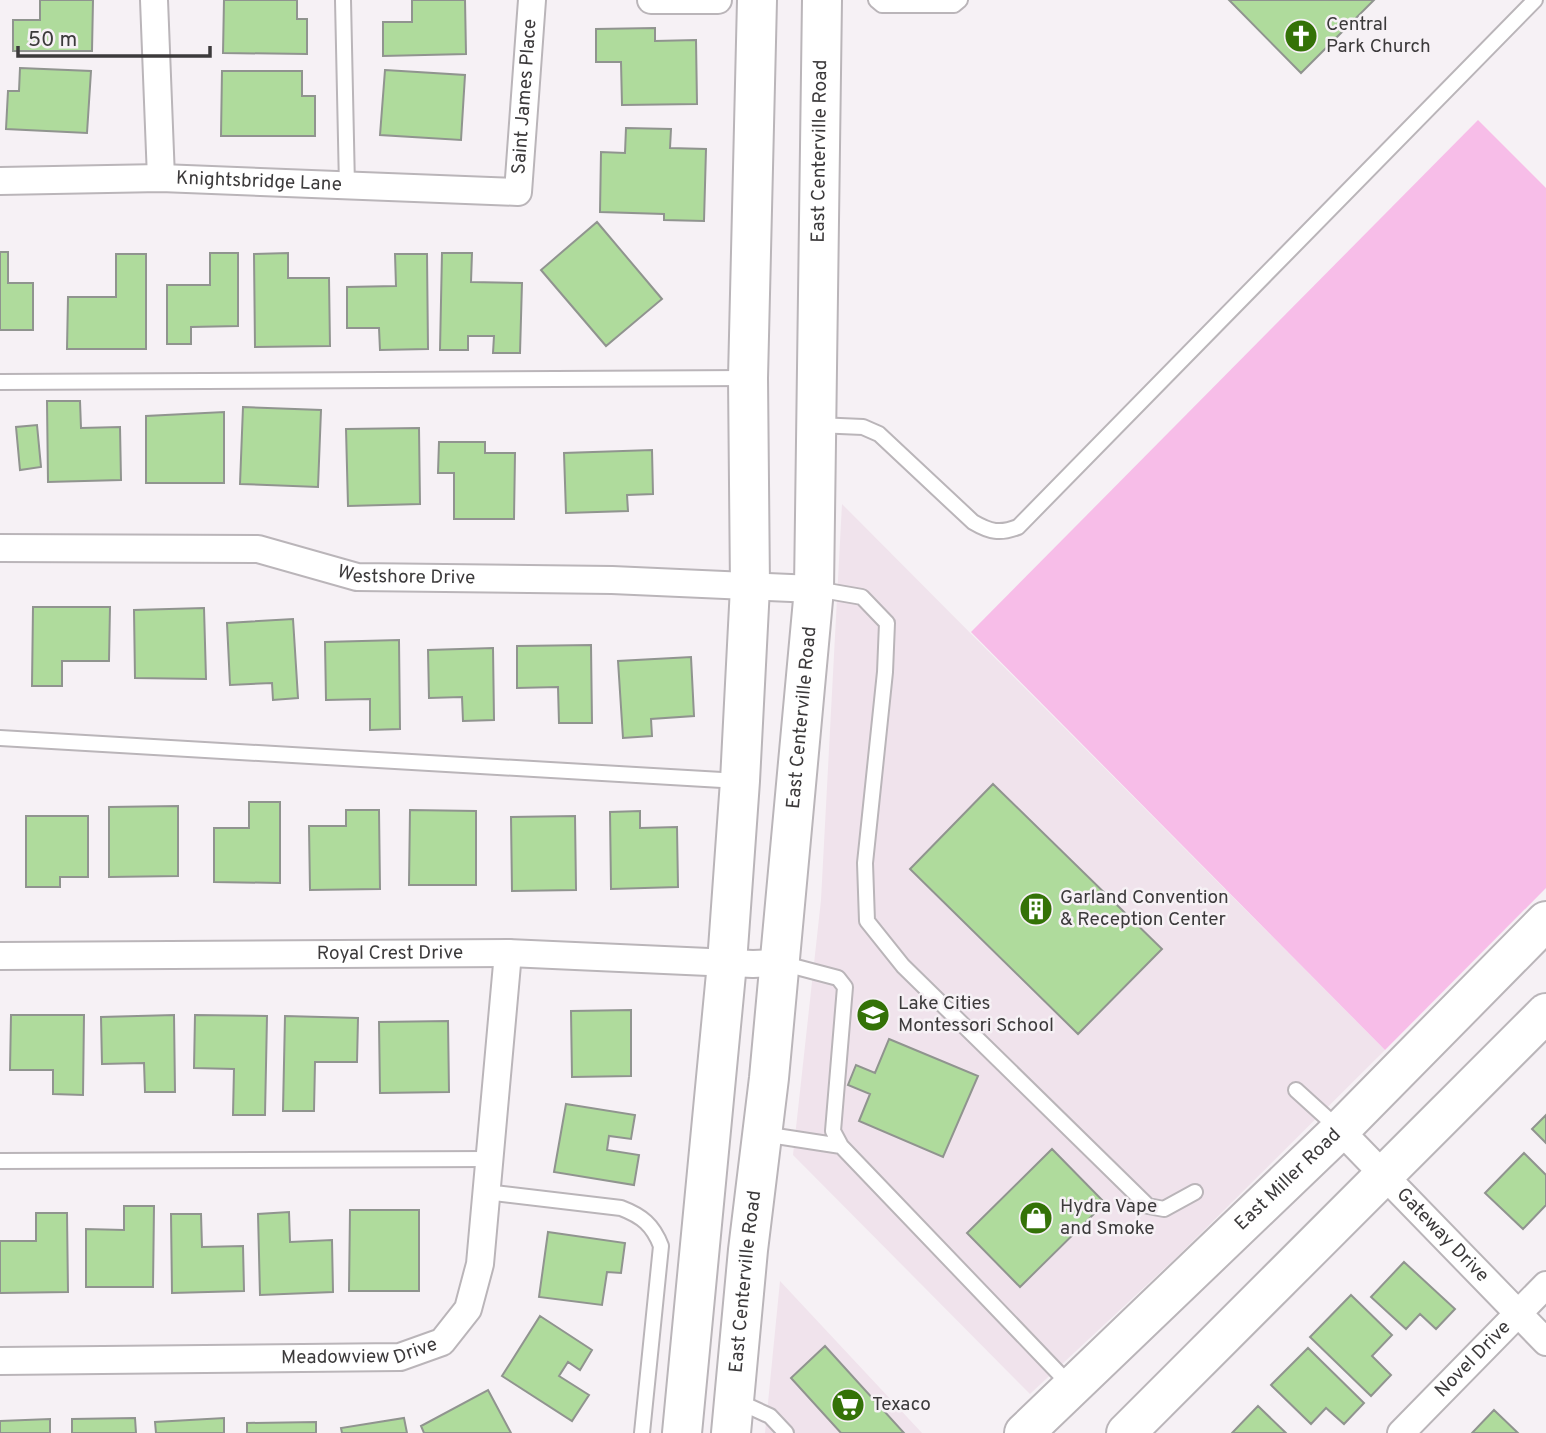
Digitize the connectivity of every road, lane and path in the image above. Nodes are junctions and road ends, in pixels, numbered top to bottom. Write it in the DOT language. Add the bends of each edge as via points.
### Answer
graph roads {
  1 [pos="154,0"];
  2 [pos="343,0"];
  3 [pos="532,0"];
  4 [pos="651,0"];
  5 [pos="718,0"];
  6 [pos="757,0"];
  7 [pos="821,0"];
  8 [pos="876,0"];
  9 [pos="960,0"];
  10 [pos="1535,0"];
  11 [pos="161,178"];
  12 [pos="0,181"];
  13 [pos="347,186"];
  14 [pos="518,192"];
  15 [pos="748,378"];
  16 [pos="0,382"];
  17 [pos="816,425"];
  18 [pos="0,548"];
  19 [pos="750,587"];
  20 [pos="814,589"];
  21 [pos="0,738"];
  22 [pos="740,781"];
  23 [pos="1546,921"];
  24 [pos="508,953"];
  25 [pos="0,956"];
  26 [pos="727,963"];
  27 [pos="780,963"];
  28 [pos="1546,1013"];
  29 [pos="1296,1090"];
  30 [pos="1340,1130"];
  31 [pos="762,1134"];
  32 [pos="841,1146"];
  33 [pos="489,1159"];
  34 [pos="0,1161"];
  35 [pos="1384,1175"];
  36 [pos="486,1192"];
  37 [pos="1195,1192"];
  38 [pos="1546,1285"];
  39 [pos="1518,1314"];
  40 [pos="1546,1342"];
  41 [pos="0,1361"];
  42 [pos="1072,1387"];
  43 [pos="685,1395"];
  44 [pos="733,1416"];
  45 [pos="642,1433"];
  46 [pos="682,1433"];
  47 [pos="786,1433"];
  48 [pos="1024,1433"];
  49 [pos="1126,1433"];
  50 [pos="1401,1433"];
  1 -- 11 [label="street"];
  2 -- 13 [label="lane"];
  3 -- 14 [label="street, Saint James Place"];
  4 -- 5 [label="street"];
  6 -- 15 [label="main road"];
  7 -- 17 [label="main road, East Centerville Road"];
  8 -- 9 [label="lane" via="882,5 954,5"];
  10 -- 17 [label="lane" via="1018,527 1003,533 973,522 879,434 863,427"];
  11 -- 12 [label="street, Knightsbridge Lane"];
  11 -- 13 [label="street, Knightsbridge Lane"];
  13 -- 14 [label="street, Knightsbridge Lane"];
  15 -- 16 [label="lane"];
  15 -- 19 [label="main road"];
  17 -- 20 [label="main road, East Centerville Road"];
  18 -- 19 [label="street, Westshore Drive" via="258,550 357,577"];
  19 -- 20 [label="street, Westshore Drive"];
  19 -- 22 [label="main road"];
  20 -- 27 [label="main road, East Centerville Road"];
  20 -- 37 [label="lane" via="862,597 887,623 865,863 867,921 913,976 1148,1206 1164,1209"];
  21 -- 22 [label="lane"];
  22 -- 26 [label="main road"];
  23 -- 30 [label="main road, East Miller Road"];
  24 -- 25 [label="street, Royal Crest Drive"];
  24 -- 26 [label="street, Royal Crest Drive"];
  24 -- 33 [label="street, Meadowview Drive"];
  26 -- 27 [label="street, Royal Crest Drive"];
  26 -- 43 [label="main road"];
  27 -- 31 [label="main road, East Centerville Road"];
  27 -- 32 [label="lane" via="838,978 845,987 833,1131"];
  28 -- 35 [label="main road"];
  29 -- 30 [label="lane"];
  30 -- 35 [label="street, Gateway Drive"];
  30 -- 42 [label="main road, East Miller Road"];
  31 -- 32 [label="lane"];
  31 -- 44 [label="main road, East Centerville Road"];
  32 -- 42 [label="lane"];
  33 -- 34 [label="lane"];
  33 -- 36 [label="street, Meadowview Drive"];
  35 -- 39 [label="street, Gateway Drive"];
  35 -- 49 [label="main road"];
  36 -- 41 [label="street, Meadowview Drive" via="480,1264 468,1309 442,1342 400,1357"];
  36 -- 45 [label="lane" via="621,1208 654,1227 662,1246"];
  38 -- 39 [label="street, Novel Drive"];
  39 -- 40 [label="street, Gateway Drive"];
  39 -- 50 [label="street, Novel Drive"];
  42 -- 48 [label="main road, East Miller Road"];
  43 -- 44 [label="main road"];
  43 -- 46 [label="main road"];
  44 -- 47 [label="lane" via="770,1416"];
}
